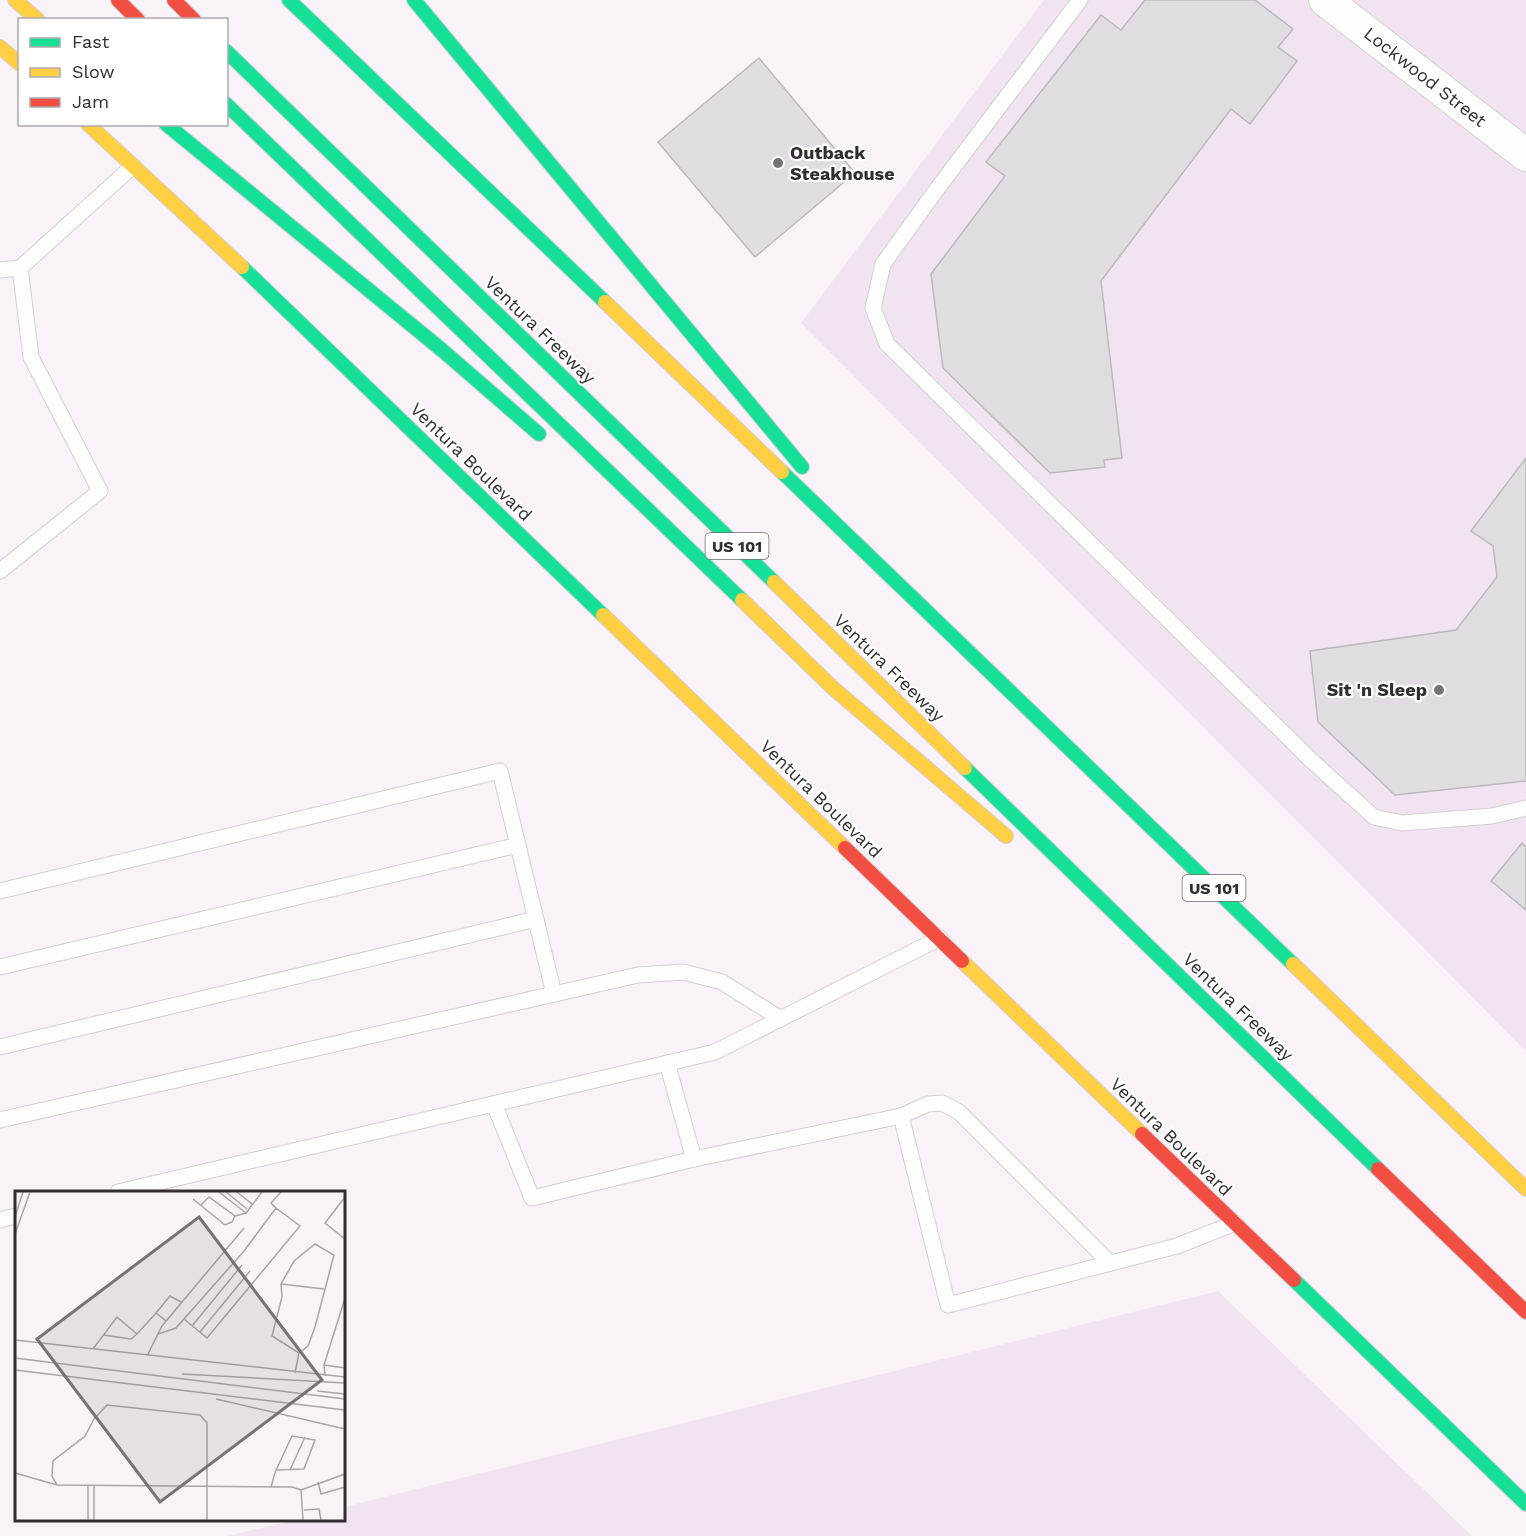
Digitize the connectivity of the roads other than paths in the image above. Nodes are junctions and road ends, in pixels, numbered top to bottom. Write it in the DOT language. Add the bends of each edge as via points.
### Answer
graph roads {
  1 [pos="15,0"];
  2 [pos="118,0"];
  3 [pos="174,0"];
  4 [pos="289,0"];
  5 [pos="414,0"];
  6 [pos="1080,0"];
  7 [pos="1324,0"];
  8 [pos="36,18"];
  9 [pos="136,18"];
  10 [pos="192,18"];
  11 [pos="0,47"];
  12 [pos="228,53"];
  13 [pos="18,62"];
  14 [pos="228,106"];
  15 [pos="90,126"];
  16 [pos="168,126"];
  17 [pos="1526,155"];
  18 [pos="133,166"];
  19 [pos="20,268"];
  20 [pos="0,270"];
  21 [pos="548,442"];
  22 [pos="812,479"];
  23 [pos="827,498"];
  24 [pos="646,526"];
  25 [pos="0,571"];
  26 [pos="903,588"];
  27 [pos="833,688"];
  28 [pos="1526,808"];
  29 [pos="1013,842"];
  30 [pos="518,845"];
  31 [pos="0,891"];
  32 [pos="1085,903"];
  33 [pos="536,919"];
  34 [pos="940,938"];
  35 [pos="0,967"];
  36 [pos="554,994"];
  37 [pos="781,1019"];
  38 [pos="1248,1042"];
  39 [pos="0,1047"];
  40 [pos="667,1063"];
  41 [pos="494,1104"];
  42 [pos="901,1116"];
  43 [pos="0,1120"];
  44 [pos="694,1159"];
  45 [pos="1526,1189"];
  46 [pos="122,1191"];
  47 [pos="15,1216"];
  48 [pos="0,1220"];
  49 [pos="1235,1223"];
  50 [pos="1110,1263"];
  51 [pos="1526,1312"];
  52 [pos="1526,1504"];
  1 -- 8 [label="main road"];
  2 -- 9 [label="main road"];
  3 -- 10 [label="main road"];
  4 -- 26 [label="main road, US 101"];
  5 -- 22 [label="main road"];
  6 -- 28 [label="lane" via="883,264 873,308 887,344 1314,764 1374,817 1402,823 1492,816"];
  7 -- 17 [label="street, Lockwood Street"];
  11 -- 13 [label="main road"];
  12 -- 38 [label="main road, Ventura Freeway / US 101"];
  14 -- 27 [label="main road"];
  15 -- 18 [label="main road, Ventura Boulevard"];
  16 -- 21 [label="main road"];
  18 -- 19 [label="lane"];
  18 -- 34 [label="main road, Ventura Boulevard"];
  19 -- 20 [label="lane"];
  19 -- 25 [label="lane" via="31,357 100,491"];
  23 -- 26 [label="main road"];
  24 -- 27 [label="main road"];
  26 -- 45 [label="main road, US 101"];
  27 -- 29 [label="main road"];
  30 -- 31 [label="lane" via="500,771"];
  30 -- 33 [label="lane"];
  30 -- 35 [label="lane"];
  32 -- 38 [label="main road"];
  33 -- 36 [label="lane"];
  33 -- 39 [label="lane"];
  34 -- 37 [label="lane"];
  34 -- 49 [label="main road, Ventura Boulevard"];
  36 -- 37 [label="lane" via="638,975 683,972 722,982"];
  36 -- 43 [label="lane"];
  37 -- 40 [label="lane" via="715,1052"];
  38 -- 51 [label="main road, Ventura Freeway / US 101"];
  40 -- 41 [label="lane"];
  40 -- 44 [label="lane"];
  41 -- 44 [label="lane" via="532,1198"];
  41 -- 46 [label="lane"];
  42 -- 44 [label="lane"];
  42 -- 50 [label="lane" via="928,1104 942,1103 958,1112"];
  42 -- 50 [label="lane" via="948,1305"];
  47 -- 48 [label="lane"];
  49 -- 50 [label="lane" via="1177,1246"];
  49 -- 52 [label="main road, Ventura Boulevard"];
}
